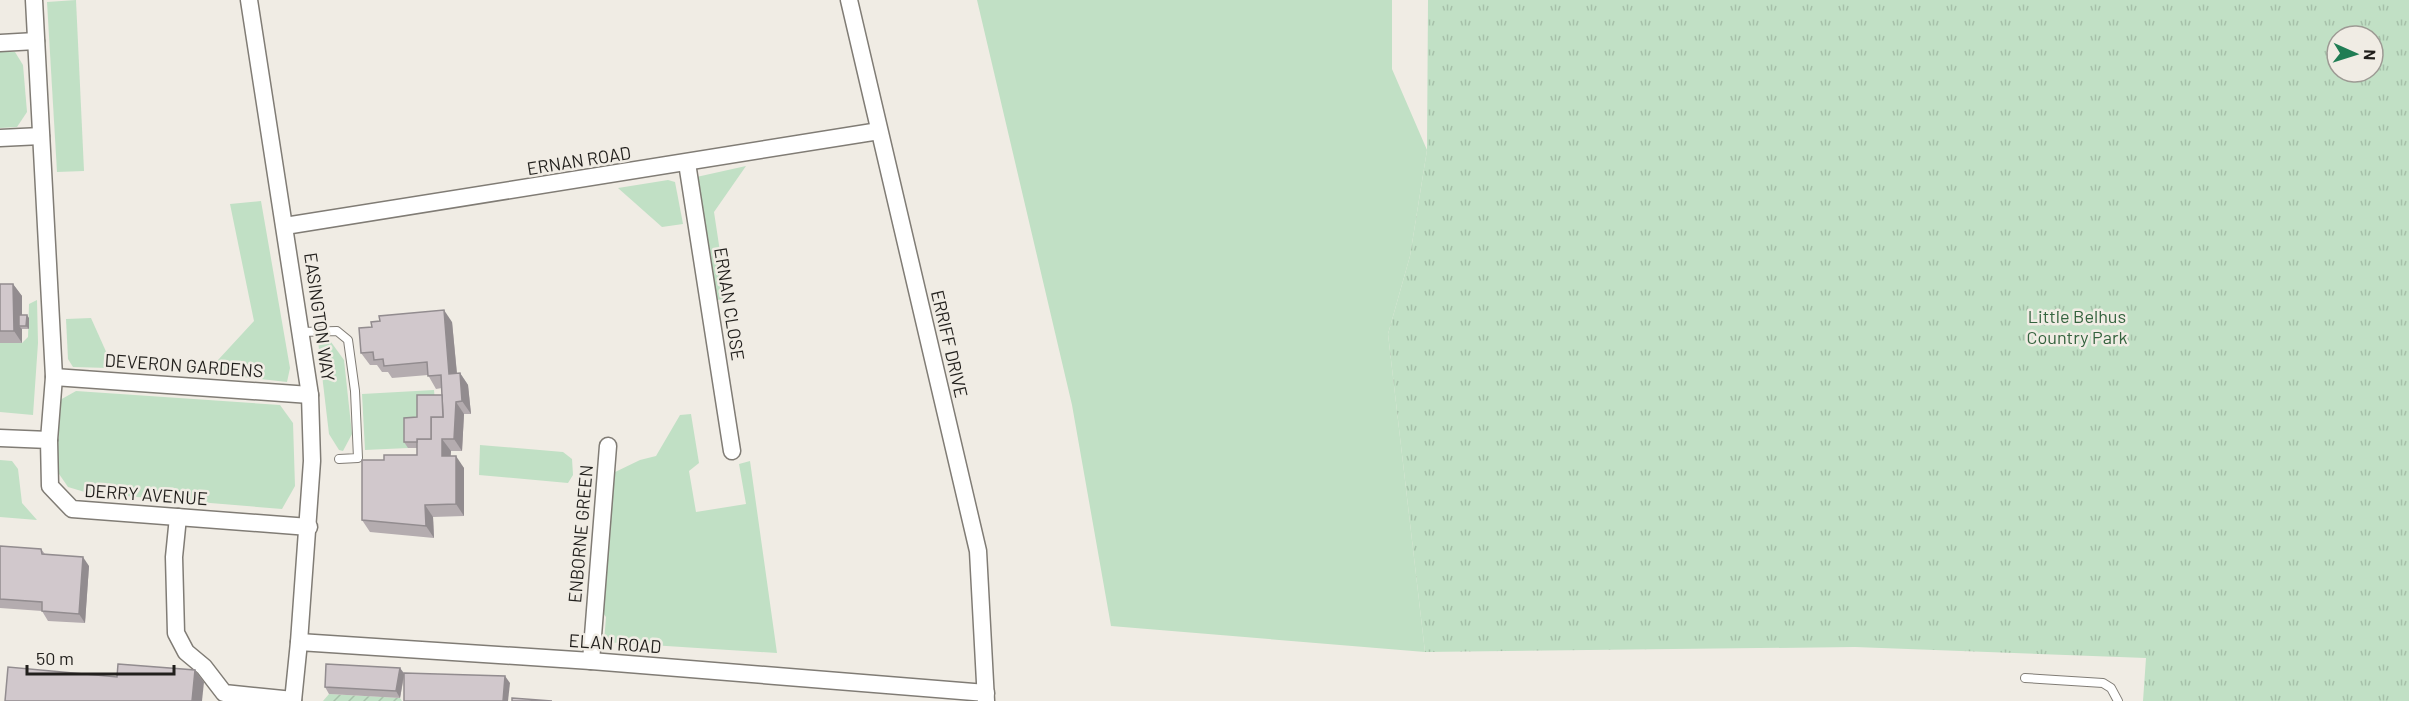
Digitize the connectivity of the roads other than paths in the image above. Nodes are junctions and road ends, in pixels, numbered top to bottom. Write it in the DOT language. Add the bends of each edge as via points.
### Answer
graph roads {
  1 [pos="34,0"];
  2 [pos="249,0"];
  3 [pos="849,0"];
  4 [pos="36,41"];
  5 [pos="0,43"];
  6 [pos="879,131"];
  7 [pos="41,136"];
  8 [pos="0,138"];
  9 [pos="687,163"];
  10 [pos="285,226"];
  11 [pos="301,332"];
  12 [pos="54,377"];
  13 [pos="310,395"];
  14 [pos="0,438"];
  15 [pos="50,440"];
  16 [pos="608,446"];
  17 [pos="732,451"];
  18 [pos="339,459"];
  19 [pos="178,517"];
  20 [pos="309,526"];
  21 [pos="299,642"];
  22 [pos="591,661"];
  23 [pos="2025,678"];
  24 [pos="986,697"];
  25 [pos="293,701"];
  26 [pos="2118,701"];
  1 -- 4 [label="street"];
  2 -- 10 [label="street, EASINGTON WAY"];
  3 -- 6 [label="street, ERRIFF DRIVE"];
  4 -- 5 [label="street"];
  4 -- 7 [label="street"];
  6 -- 9 [label="street, ERNAN ROAD"];
  6 -- 24 [label="street, ERRIFF DRIVE" via="978,551"];
  7 -- 8 [label="street"];
  7 -- 12 [label="street"];
  9 -- 10 [label="street, ERNAN ROAD"];
  9 -- 17 [label="street, ERNAN CLOSE"];
  10 -- 11 [label="street, EASINGTON WAY"];
  11 -- 13 [label="street, EASINGTON WAY"];
  11 -- 18 [label="lane" via="337,331 348,340 358,458"];
  12 -- 13 [label="street, DEVERON GARDENS"];
  12 -- 15 [label="street"];
  13 -- 20 [label="street, EASINGTON WAY"];
  14 -- 15 [label="street"];
  15 -- 19 [label="street, DERRY AVENUE" via="50,486 72,509"];
  16 -- 22 [label="street, ENBORNE GREEN"];
  19 -- 20 [label="street, DERRY AVENUE"];
  19 -- 25 [label="street" via="174,557 176,633 186,652 204,667 224,693"];
  20 -- 21 [label="street, EASINGTON WAY"];
  21 -- 22 [label="street, ELAN ROAD"];
  21 -- 25 [label="street"];
  22 -- 24 [label="street, ELAN ROAD"];
  23 -- 26 [label="lane" via="2103,683"];
}
